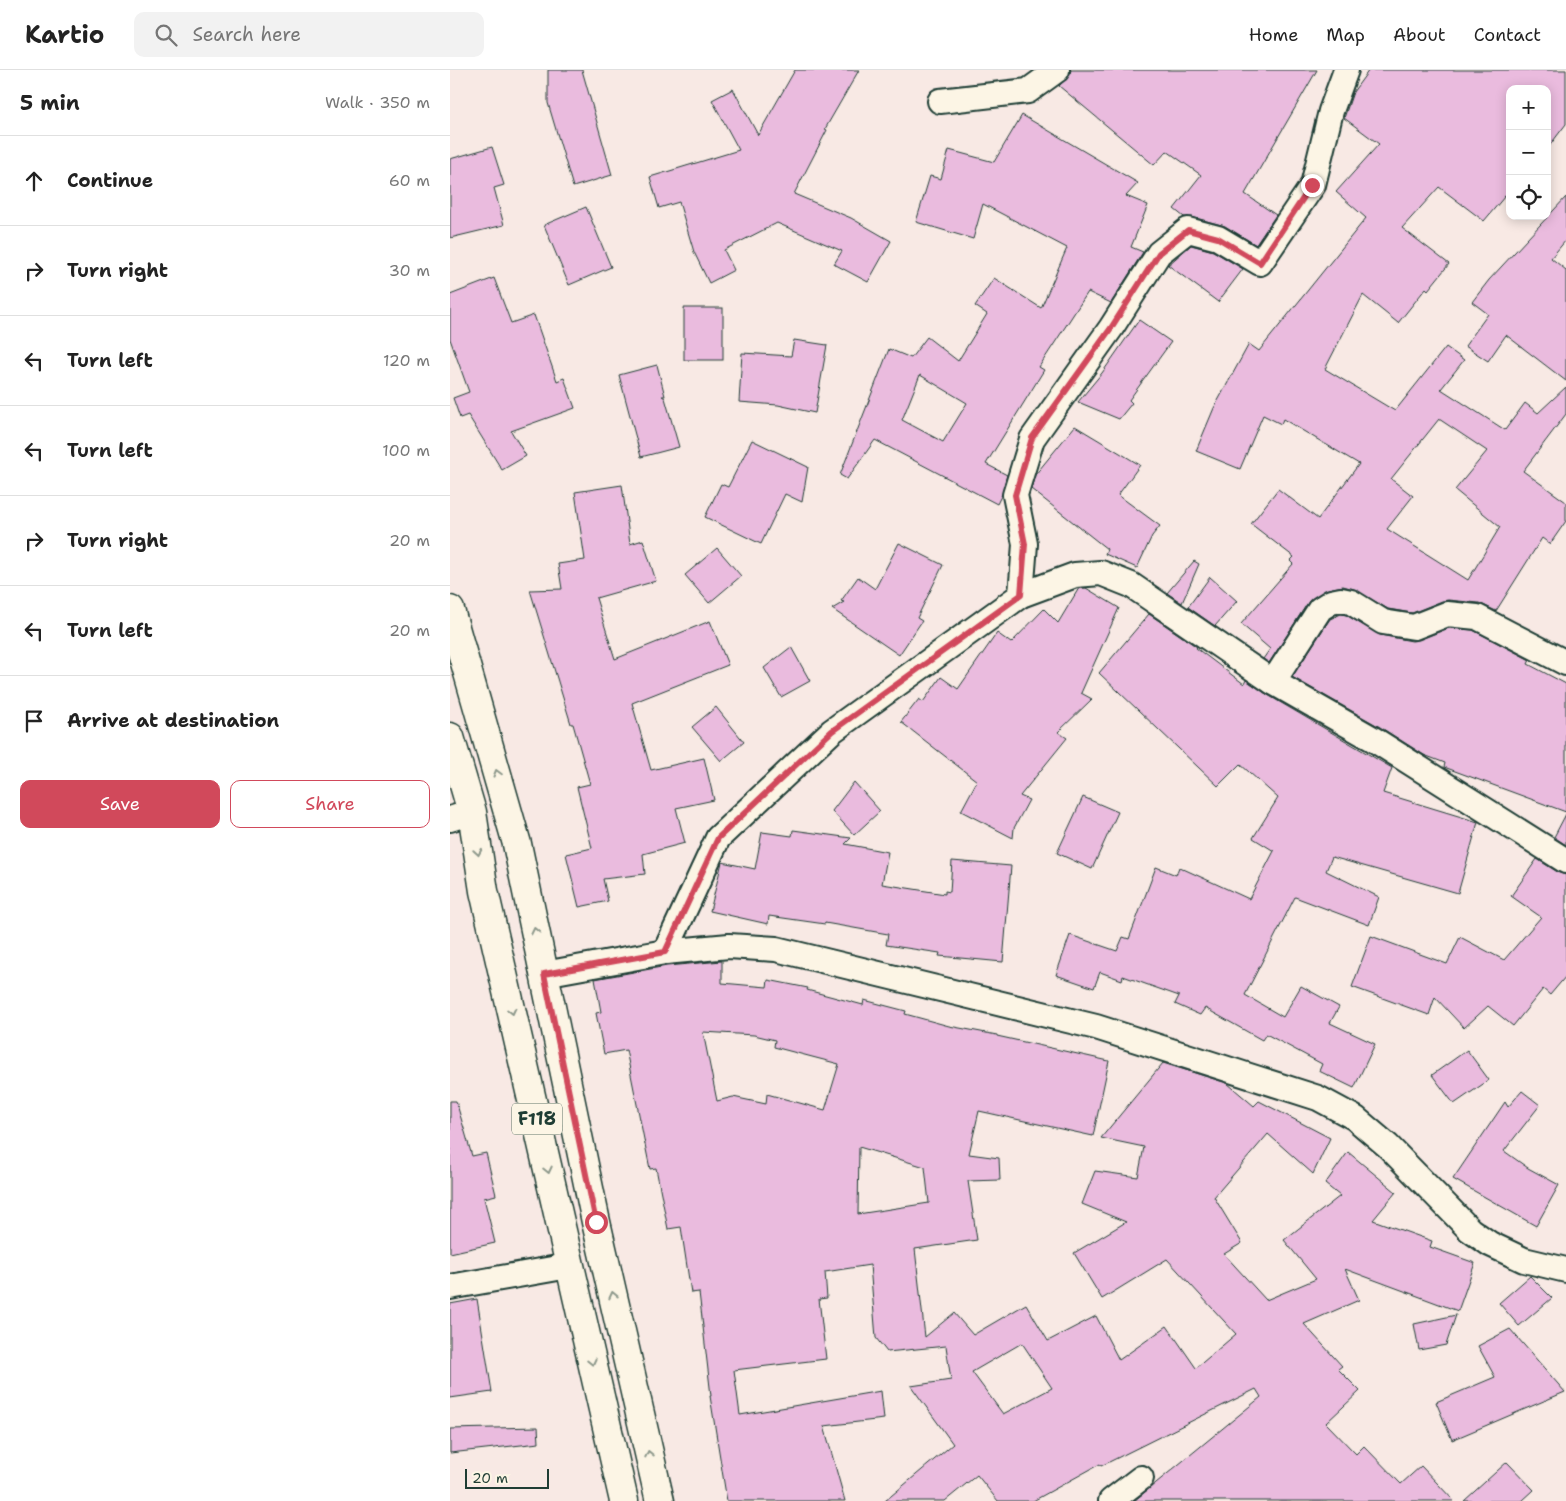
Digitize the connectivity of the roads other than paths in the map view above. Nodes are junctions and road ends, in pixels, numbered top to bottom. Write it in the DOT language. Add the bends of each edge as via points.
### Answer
graph roads {
  1 [pos="1057,70"];
  2 [pos="1346,70"];
  3 [pos="940,101"];
  4 [pos="1021,595"];
  5 [pos="450,610"];
  6 [pos="1566,664"];
  7 [pos="1273,682"];
  8 [pos="450,737"];
  9 [pos="461,816"];
  10 [pos="1566,861"];
  11 [pos="665,952"];
  12 [pos="544,974"];
  13 [pos="570,1266"];
  14 [pos="1566,1270"];
  15 [pos="450,1286"];
  16 [pos="1141,1478"];
  17 [pos="624,1501"];
  18 [pos="660,1501"];
  19 [pos="1111,1501"];
  1 -- 3 [label="street" via="1028,91"];
  2 -- 4 [label="street" via="1331,110 1312,185 1260,263 1218,238 1188,230 1159,253 1111,328 1032,438 1015,495 1025,544"];
  4 -- 7 [label="street" via="1075,575 1101,572 1132,585"];
  4 -- 11 [label="street" via="832,731 718,838"];
  12 -- 5 [label="main road, F118, one-way" via="517,844"];
  6 -- 7 [label="street" via="1476,617 1447,614 1414,626 1396,625 1341,600 1320,610"];
  7 -- 10 [label="street" via="1373,739"];
  8 -- 9 [label="main road, F118"];
  9 -- 13 [label="main road, F118, one-way" via="484,891"];
  11 -- 12 [label="street"];
  11 -- 14 [label="street" via="729,946 776,949 1096,1027 1318,1098 1355,1118 1388,1146 1470,1230 1490,1244 1524,1260"];
  18 -- 12 [label="main road, F118, one-way" via="598,1231"];
  13 -- 15 [label="street"];
  13 -- 17 [label="main road, F118, one-way"];
  16 -- 19 [label="street"];
}
